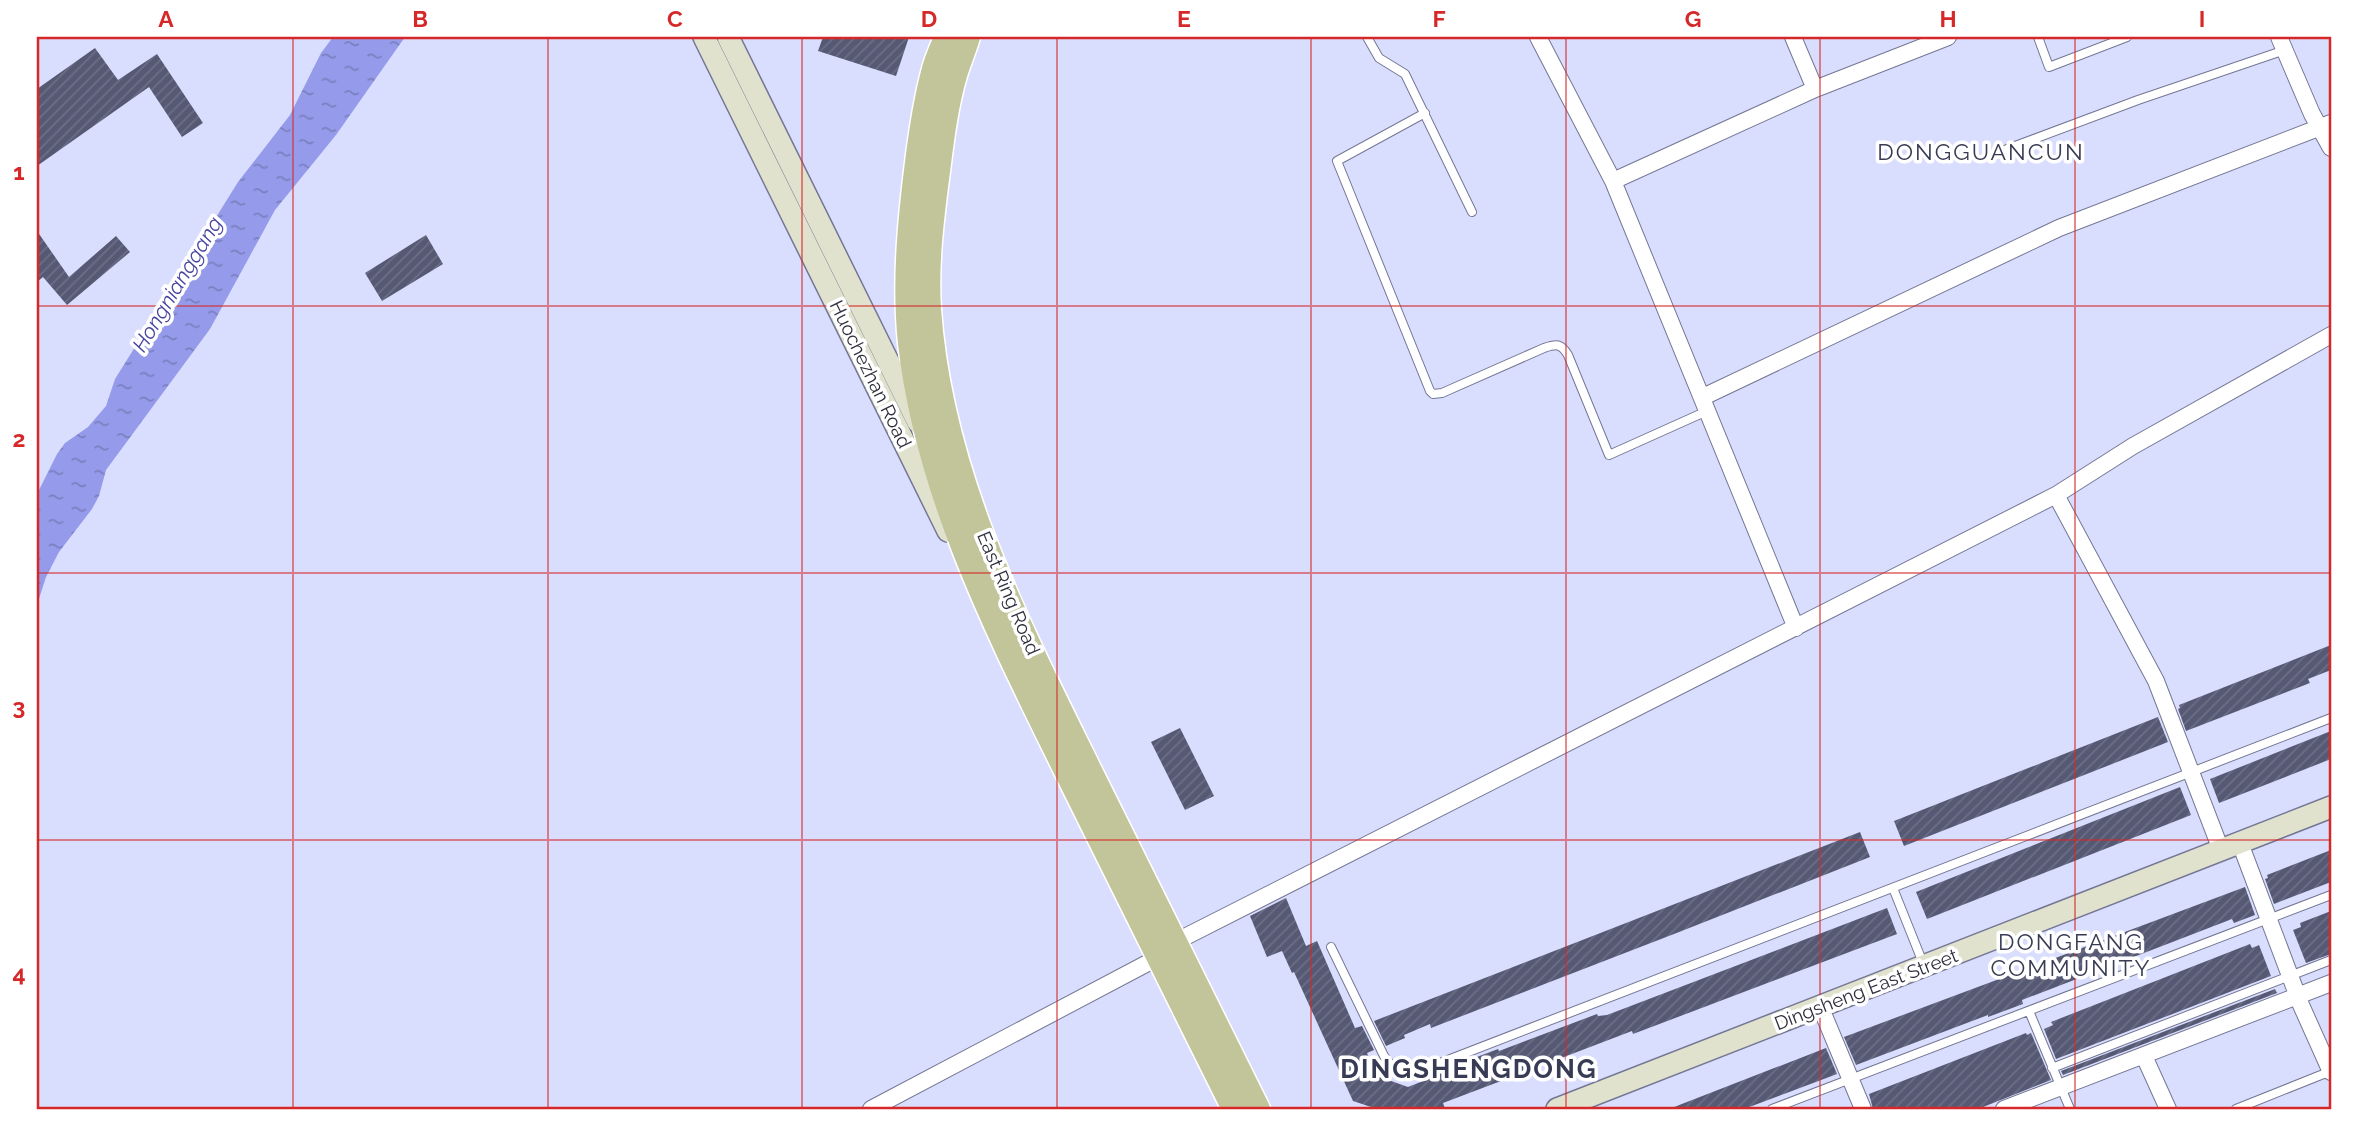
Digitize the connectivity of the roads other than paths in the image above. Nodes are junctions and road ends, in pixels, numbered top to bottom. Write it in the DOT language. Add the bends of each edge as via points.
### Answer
graph roads {
  1 [pos="704,37"];
  2 [pos="728,37"];
  3 [pos="946,37"];
  4 [pos="968,37"];
  5 [pos="1367,37"];
  6 [pos="1538,37"];
  7 [pos="1793,37"];
  8 [pos="1948,37"];
  9 [pos="2038,37"];
  10 [pos="2127,37"];
  11 [pos="2282,43"];
  12 [pos="1815,89"];
  13 [pos="1425,113"];
  14 [pos="2326,125"];
  15 [pos="2331,148"];
  16 [pos="2007,149"];
  17 [pos="1614,181"];
  18 [pos="1472,212"];
  19 [pos="2331,335"];
  20 [pos="1705,404"];
  21 [pos="929,442"];
  22 [pos="2056,495"];
  23 [pos="1796,628"];
  24 [pos="1047,708"];
  25 [pos="2331,718"];
  26 [pos="2191,772"];
  27 [pos="2331,807"];
  28 [pos="2231,846"];
  29 [pos="1894,888"];
  30 [pos="2331,895"];
  31 [pos="2269,919"];
  32 [pos="1331,947"];
  33 [pos="1167,950"];
  34 [pos="2331,960"];
  35 [pos="1924,966"];
  36 [pos="2290,976"];
  37 [pos="2331,984"];
  38 [pos="2298,996"];
  39 [pos="1820,1006"];
  40 [pos="2029,1011"];
  41 [pos="2144,1056"];
  42 [pos="2052,1068"];
  43 [pos="2331,1071"];
  44 [pos="1850,1079"];
  45 [pos="2060,1088"];
  46 [pos="872,1109"];
  47 [pos="1234,1109"];
  48 [pos="1258,1109"];
  49 [pos="1557,1109"];
  50 [pos="1772,1109"];
  51 [pos="1863,1109"];
  52 [pos="2004,1109"];
  53 [pos="2070,1109"];
  54 [pos="2168,1109"];
  55 [pos="2236,1109"];
  1 -- 24 [label="main road, Huochezhan Road"];
  2 -- 21 [label="main road, Huochezhan Road"];
  3 -- 21 [label="main road, East Ring Road" via="922,128 909,233 909,332"];
  4 -- 24 [label="main road, East Ring Road" via="943,132 931,223 928,305 932,343 951,442"];
  5 -- 13 [label="lane" via="1379,58 1405,74"];
  6 -- 17 [label="street"];
  7 -- 12 [label="street"];
  8 -- 12 [label="street"];
  9 -- 10 [label="lane" via="2049,67"];
  11 -- 14 [label="street"];
  11 -- 16 [label="lane"];
  12 -- 17 [label="street"];
  13 -- 18 [label="lane"];
  13 -- 20 [label="lane" via="1337,161 1430,391 1442,393 1556,344 1568,355 1609,455"];
  14 -- 15 [label="street"];
  14 -- 20 [label="street" via="2059,228"];
  17 -- 20 [label="street"];
  19 -- 22 [label="street" via="2133,446"];
  20 -- 23 [label="street"];
  21 -- 24 [label="main road, East Ring Road" via="960,536"];
  22 -- 23 [label="street"];
  22 -- 26 [label="street" via="2156,681"];
  23 -- 33 [label="street"];
  24 -- 33 [label="main road, East Ring Road"];
  25 -- 26 [label="lane"];
  26 -- 28 [label="street"];
  26 -- 29 [label="lane"];
  27 -- 28 [label="main road, Dingsheng East Street"];
  28 -- 31 [label="street"];
  28 -- 35 [label="main road, Dingsheng East Street"];
  29 -- 32 [label="lane" via="1409,1075 1384,1056"];
  29 -- 35 [label="lane"];
  30 -- 31 [label="lane"];
  31 -- 36 [label="street"];
  31 -- 40 [label="lane"];
  33 -- 46 [label="street"];
  33 -- 47 [label="main road, East Ring Road"];
  33 -- 48 [label="main road, East Ring Road"];
  34 -- 36 [label="lane"];
  35 -- 39 [label="main road, Dingsheng East Street"];
  36 -- 38 [label="street"];
  36 -- 42 [label="lane"];
  37 -- 38 [label="street"];
  38 -- 41 [label="street"];
  38 -- 43 [label="street"];
  39 -- 44 [label="street"];
  39 -- 49 [label="main road, Dingsheng East Street"];
  40 -- 42 [label="lane"];
  40 -- 44 [label="lane"];
  41 -- 45 [label="street"];
  41 -- 54 [label="street"];
  42 -- 45 [label="lane"];
  43 -- 55 [label="lane"];
  44 -- 50 [label="lane"];
  44 -- 51 [label="street"];
  45 -- 52 [label="street"];
  45 -- 53 [label="lane"];
}
